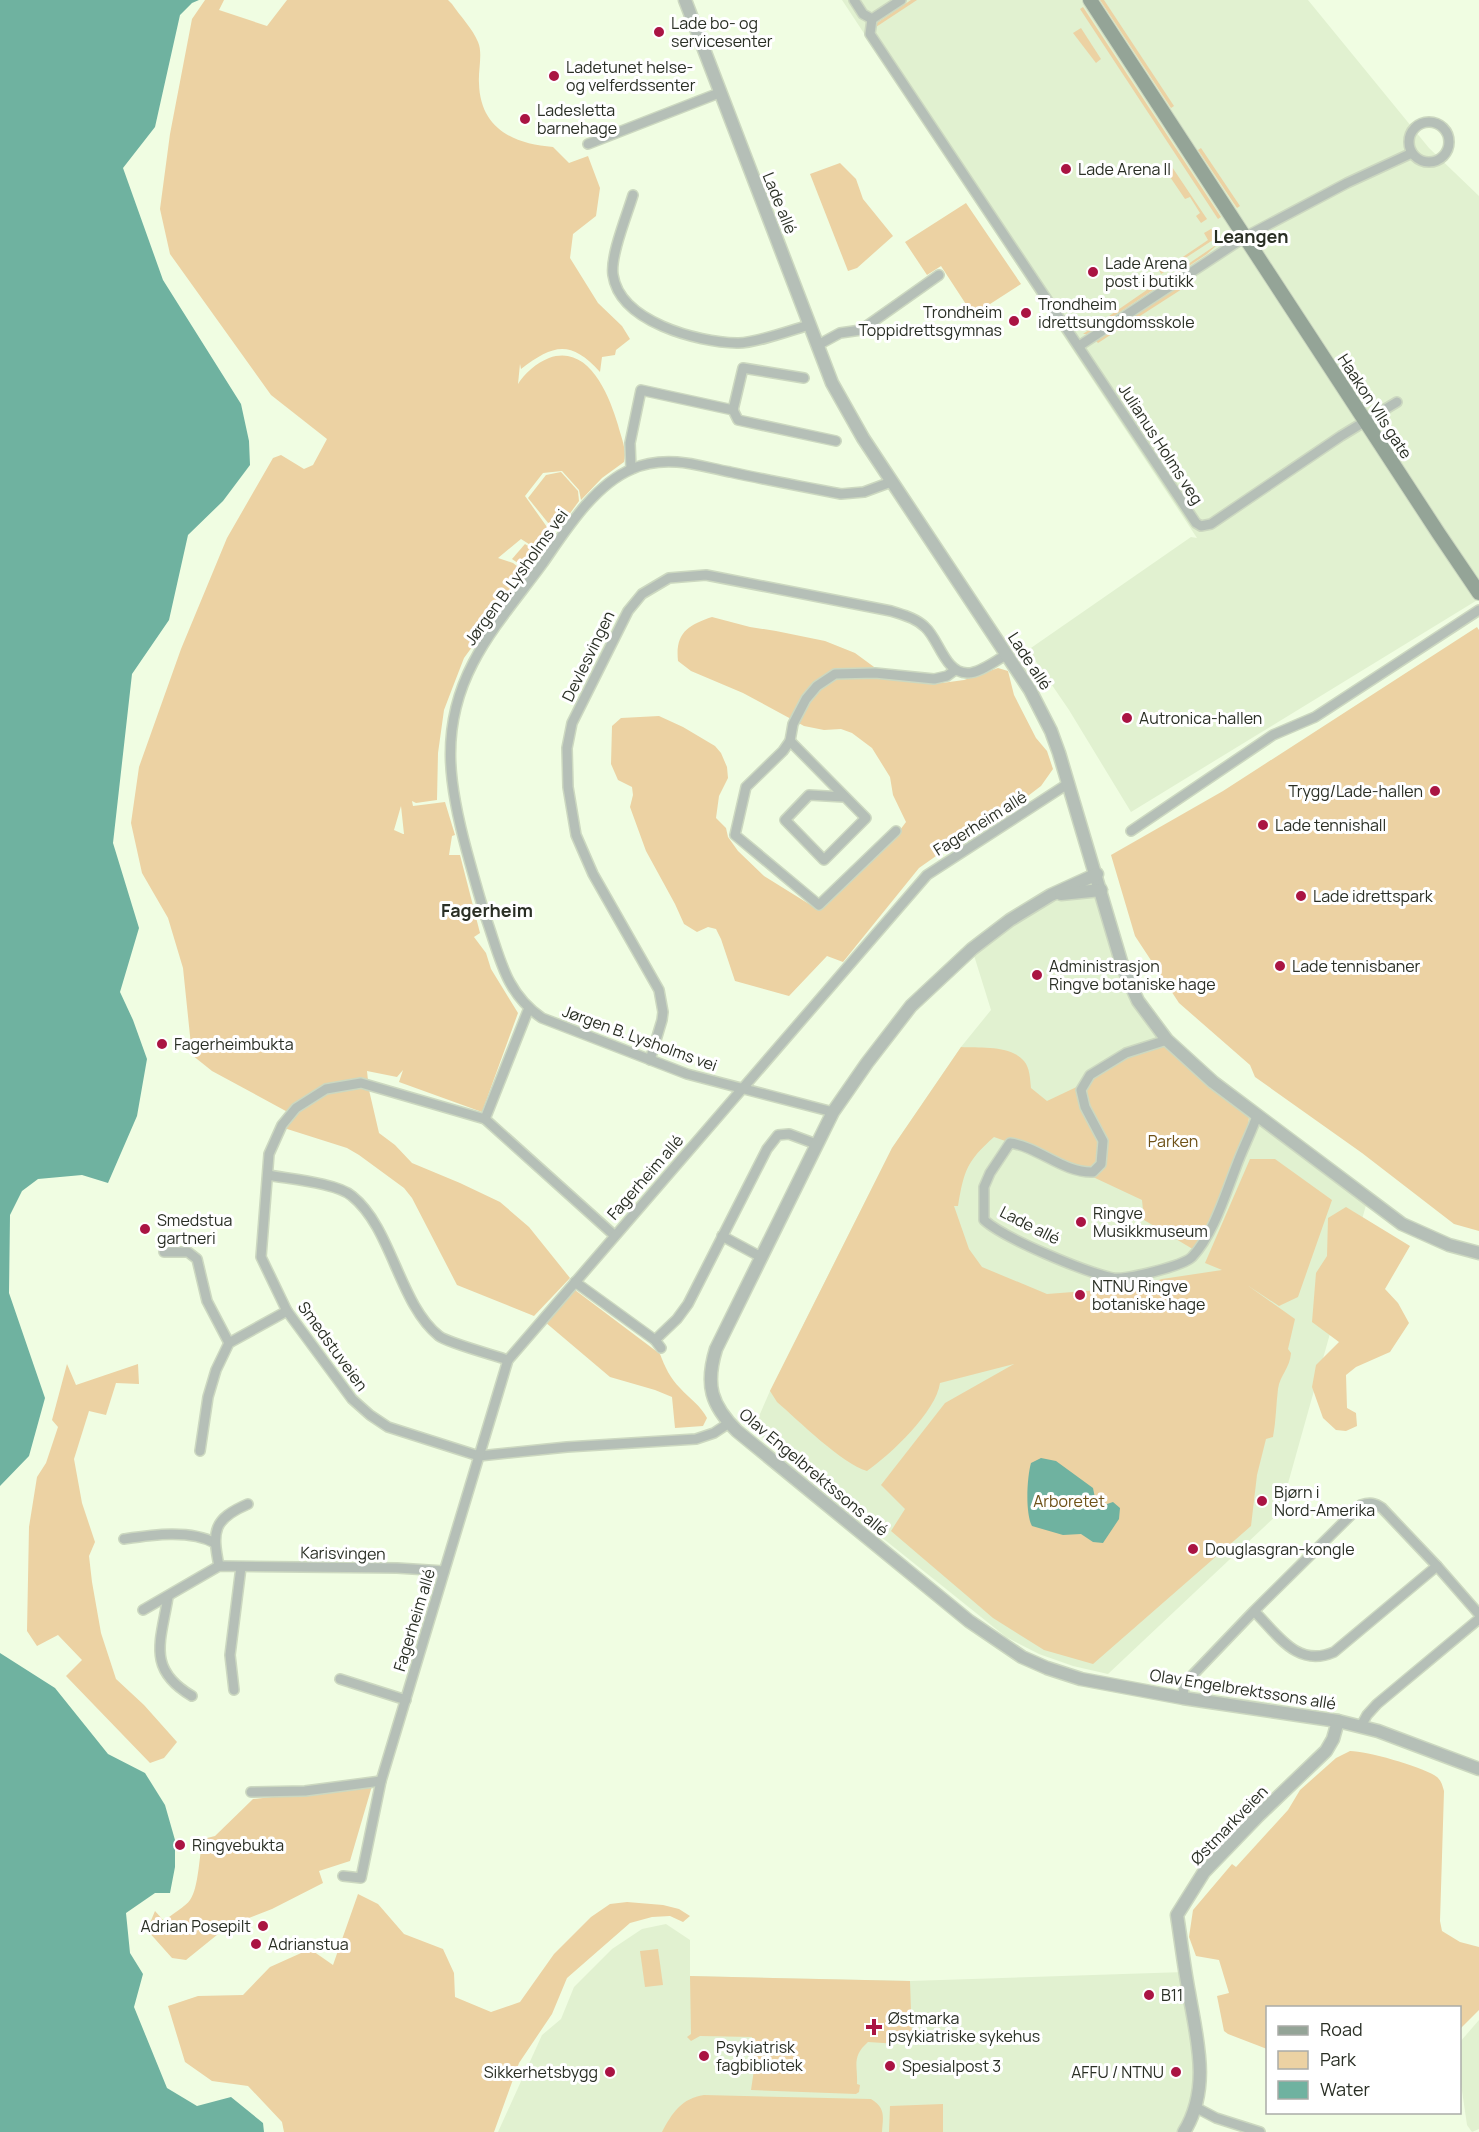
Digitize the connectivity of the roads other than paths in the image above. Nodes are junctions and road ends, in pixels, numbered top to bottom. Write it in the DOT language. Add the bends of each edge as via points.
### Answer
graph roads {
  1 [pos="685,0"];
  2 [pos="854,0"];
  3 [pos="901,0"];
  4 [pos="1090,0"];
  5 [pos="872,19"];
  6 [pos="719,93"];
  7 [pos="588,144"];
  8 [pos="1412,153"];
  9 [pos="633,195"];
  10 [pos="1245,237"];
  11 [pos="939,275"];
  12 [pos="809,325"];
  13 [pos="818,345"];
  14 [pos="1079,346"];
  15 [pos="804,378"];
  16 [pos="1397,402"];
  17 [pos="733,410"];
  18 [pos="1365,421"];
  19 [pos="836,441"];
  20 [pos="631,469"];
  21 [pos="891,482"];
  22 [pos="1479,592"];
  23 [pos="1479,610"];
  24 [pos="1006,655"];
  25 [pos="955,670"];
  26 [pos="790,741"];
  27 [pos="1069,783"];
  28 [pos="844,797"];
  29 [pos="896,831"];
  30 [pos="1131,831"];
  31 [pos="1097,874"];
  32 [pos="1101,890"];
  33 [pos="1051,895"];
  34 [pos="529,1008"];
  35 [pos="1167,1040"];
  36 [pos="650,1059"];
  37 [pos="741,1088"];
  38 [pos="833,1112"];
  39 [pos="1257,1116"];
  40 [pos="484,1119"];
  41 [pos="816,1144"];
  42 [pos="268,1175"];
  43 [pos="614,1235"];
  44 [pos="722,1236"];
  45 [pos="164,1252"];
  46 [pos="1479,1253"];
  47 [pos="761,1257"];
  48 [pos="575,1282"];
  49 [pos="287,1311"];
  50 [pos="229,1342"];
  51 [pos="508,1360"];
  52 [pos="729,1423"];
  53 [pos="200,1451"];
  54 [pos="478,1456"];
  55 [pos="249,1504"];
  56 [pos="124,1539"];
  57 [pos="215,1543"];
  58 [pos="219,1566"];
  59 [pos="1437,1566"];
  60 [pos="241,1567"];
  61 [pos="444,1571"];
  62 [pos="168,1597"];
  63 [pos="143,1610"];
  64 [pos="1254,1611"];
  65 [pos="1479,1614"];
  66 [pos="1479,1619"];
  67 [pos="340,1679"];
  68 [pos="234,1690"];
  69 [pos="192,1696"];
  70 [pos="1183,1698"];
  71 [pos="406,1700"];
  72 [pos="1338,1721"];
  73 [pos="1361,1726"];
  74 [pos="1479,1769"];
  75 [pos="381,1781"];
  76 [pos="251,1792"];
  77 [pos="343,1876"];
  78 [pos="1195,2107"];
  79 [pos="1184,2132"];
  80 [pos="1260,2132"];
  1 -- 6 [label="street, Lade allé"];
  2 -- 5 [label="street" via="863,14"];
  3 -- 5 [label="street"];
  4 -- 10 [label="main road, Haakon VIIs gate"];
  5 -- 14 [label="street, Julianus Holms veg" via="870,34"];
  6 -- 7 [label="street"];
  6 -- 12 [label="street, Lade allé"];
  8 -- 8 [label="street" via="1421,160 1438,160 1449,144 1446,131 1435,123 1418,126 1410,135"];
  8 -- 10 [label="street"];
  9 -- 12 [label="street" via="612,272 615,286 640,315 677,331 740,344"];
  10 -- 14 [label="street"];
  10 -- 18 [label="main road, Haakon VIIs gate"];
  11 -- 13 [label="street" via="861,330 840,333"];
  12 -- 13 [label="street, Lade allé"];
  13 -- 21 [label="street, Lade allé" via="832,382"];
  14 -- 18 [label="street, Julianus Holms veg" via="1201,526 1211,524"];
  15 -- 17 [label="street" via="743,368"];
  16 -- 18 [label="street"];
  17 -- 19 [label="street" via="738,420"];
  17 -- 20 [label="street" via="642,390 630,443"];
  18 -- 22 [label="main road, Haakon VIIs gate"];
  20 -- 21 [label="street, Jørgen B. Lysholms vei" via="677,462 841,494 864,492"];
  20 -- 34 [label="street, Jørgen B. Lysholms vei" via="596,494 492,632 460,691 452,722 449,754 457,815 498,959"];
  21 -- 24 [label="street, Lade allé"];
  23 -- 30 [label="street" via="1315,717 1273,735"];
  24 -- 25 [label="street" via="970,673"];
  24 -- 27 [label="street, Lade allé" via="1040,708"];
  25 -- 26 [label="street" via="934,679 875,673 835,674 806,699 793,724"];
  25 -- 36 [label="street, Devlesvingen" via="926,627 891,610 706,576 669,578 653,585 635,601 572,723 567,748 568,787 576,835 593,874 659,990 662,1020"];
  26 -- 28 [label="street"];
  26 -- 29 [label="street" via="746,787 735,835 819,905"];
  27 -- 31 [label="street, Lade allé"];
  27 -- 37 [label="street, Fagerheim allé" via="927,875"];
  28 -- 28 [label="street" via="866,818 824,860 784,820 809,795"];
  31 -- 32 [label="street, Lade allé"];
  31 -- 33 [label="street, Olav Engelbrektssons allé"];
  32 -- 33 [label="street, Olav Engelbrektssons allé"];
  32 -- 35 [label="street, Lade allé" via="1123,968 1138,1001"];
  33 -- 38 [label="street, Olav Engelbrektssons allé" via="972,949 911,1006"];
  34 -- 36 [label="street, Jørgen B. Lysholms vei" via="542,1018"];
  34 -- 40 [label="street"];
  35 -- 39 [label="street, Lade allé" via="1213,1083"];
  35 -- 39 [label="street, Lade allé" via="1126,1053 1090,1075 1081,1090 1085,1107 1103,1141 1101,1164 1093,1172 1079,1172 1010,1143 984,1187 984,1220 995,1229 1067,1262 1115,1278 1175,1266 1190,1259 1201,1245"];
  36 -- 37 [label="street, Jørgen B. Lysholms vei" via="687,1074"];
  37 -- 38 [label="street, Jørgen B. Lysholms vei"];
  37 -- 43 [label="street, Fagerheim allé"];
  38 -- 41 [label="street, Olav Engelbrektssons allé"];
  39 -- 46 [label="street, Lade allé" via="1402,1224 1449,1245"];
  40 -- 42 [label="street, Smedstuveien" via="361,1083 326,1089 296,1108 282,1125 269,1154"];
  40 -- 43 [label="street"];
  41 -- 44 [label="street" via="789,1134 778,1135"];
  41 -- 47 [label="street, Olav Engelbrektssons allé"];
  42 -- 49 [label="street, Smedstuveien" via="261,1257"];
  42 -- 51 [label="street" via="336,1188 352,1195 370,1216 421,1316 440,1337"];
  43 -- 48 [label="street, Fagerheim allé"];
  44 -- 47 [label="street"];
  44 -- 48 [label="street" via="688,1304 658,1344"];
  45 -- 50 [label="street" via="188,1252 197,1259 207,1301"];
  47 -- 52 [label="street, Olav Engelbrektssons allé" via="712,1360 713,1400"];
  48 -- 51 [label="street, Fagerheim allé"];
  49 -- 50 [label="street"];
  49 -- 54 [label="street, Smedstuveien" via="352,1400 370,1415 388,1427"];
  50 -- 53 [label="street" via="208,1397"];
  51 -- 54 [label="street, Fagerheim allé"];
  52 -- 54 [label="street, Smedstuveien" via="696,1439"];
  52 -- 70 [label="street, Olav Engelbrektssons allé" via="1008,1649 1062,1674"];
  54 -- 61 [label="street, Fagerheim allé"];
  55 -- 57 [label="street" via="230,1512 221,1521"];
  56 -- 57 [label="street" via="169,1534 207,1538"];
  57 -- 58 [label="street"];
  58 -- 60 [label="street, Karisvingen"];
  58 -- 62 [label="street"];
  59 -- 64 [label="street" via="1334,1652 1321,1657 1293,1650"];
  59 -- 64 [label="street" via="1382,1508 1366,1503"];
  59 -- 65 [label="street"];
  60 -- 61 [label="street, Karisvingen"];
  60 -- 68 [label="street" via="230,1655"];
  61 -- 71 [label="street, Fagerheim allé"];
  62 -- 63 [label="street"];
  62 -- 69 [label="street" via="160,1661 164,1673"];
  64 -- 70 [label="street" via="1184,1684"];
  66 -- 73 [label="street" via="1377,1704"];
  67 -- 71 [label="street"];
  70 -- 72 [label="street, Olav Engelbrektssons allé"];
  71 -- 75 [label="street, Fagerheim allé"];
  72 -- 73 [label="street, Olav Engelbrektssons allé"];
  72 -- 78 [label="street, Østmarkveien" via="1326,1751 1204,1872 1177,1915 1199,2047 1201,2073"];
  73 -- 74 [label="street, Olav Engelbrektssons allé"];
  75 -- 76 [label="street" via="305,1791"];
  75 -- 77 [label="street, Fagerheim allé" via="361,1878"];
  78 -- 79 [label="street, Østmarkveien"];
  78 -- 80 [label="street"];
}
